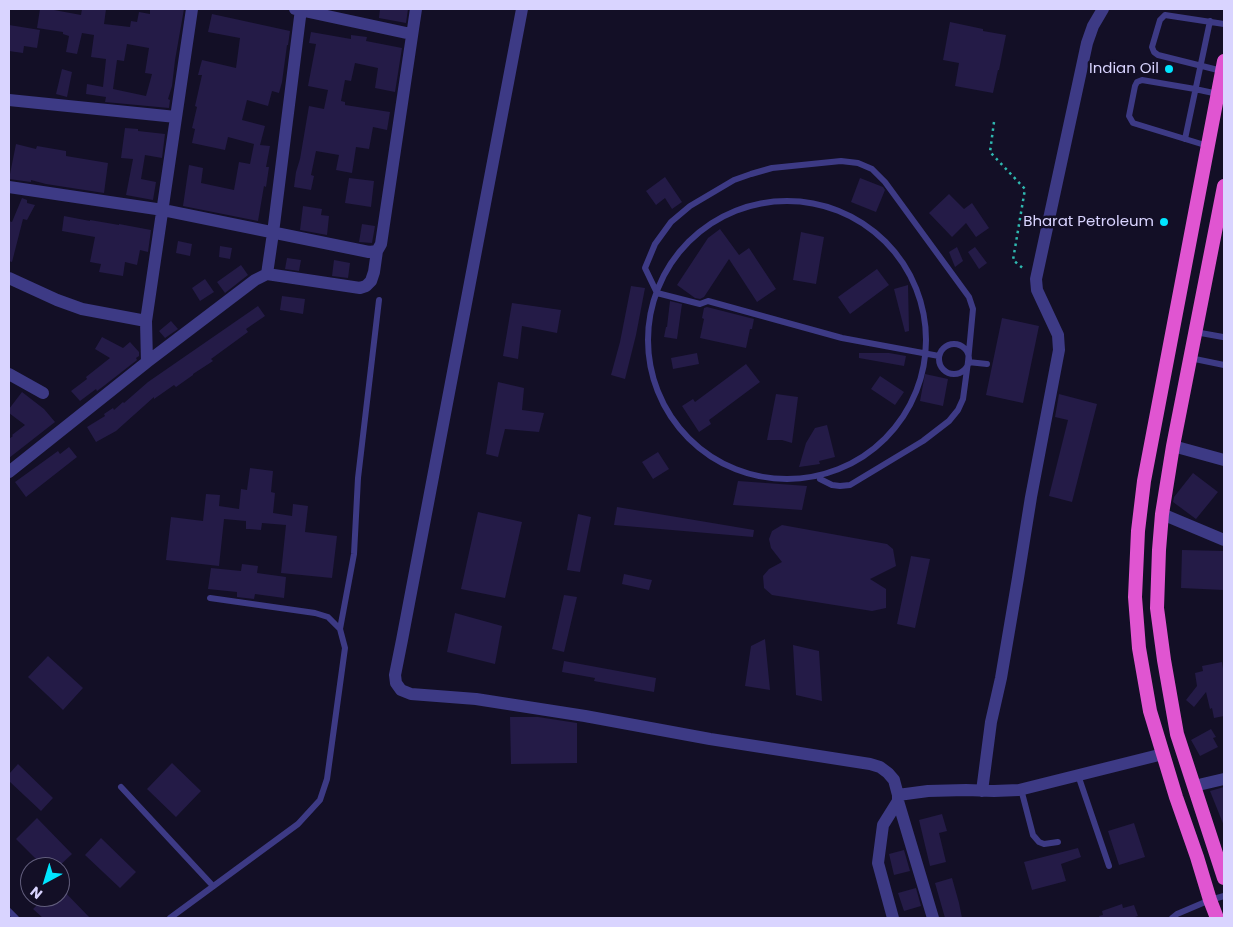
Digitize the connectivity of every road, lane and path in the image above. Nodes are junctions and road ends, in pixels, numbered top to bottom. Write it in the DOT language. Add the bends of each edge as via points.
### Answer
graph roads {
  1 [pos="192,9"];
  2 [pos="299,9"];
  3 [pos="416,9"];
  4 [pos="522,9"];
  5 [pos="1103,9"];
  6 [pos="1210,21"];
  7 [pos="1224,24"];
  8 [pos="411,34"];
  9 [pos="1201,66"];
  10 [pos="1223,66"];
  11 [pos="1195,89"];
  12 [pos="1218,94"];
  13 [pos="9,100"];
  14 [pos="176,116"];
  15 [pos="994,122"];
  16 [pos="1185,139"];
  17 [pos="1208,146"];
  18 [pos="1224,186"];
  19 [pos="9,187"];
  20 [pos="163,210"];
  21 [pos="273,233"];
  22 [pos="377,251"];
  23 [pos="266,274"];
  24 [pos="9,278"];
  25 [pos="1036,278"];
  26 [pos="656,293"];
  27 [pos="379,300"];
  28 [pos="146,321"];
  29 [pos="1195,332"];
  30 [pos="1223,337"];
  31 [pos="922,354"];
  32 [pos="939,356"];
  33 [pos="1190,358"];
  34 [pos="147,362"];
  35 [pos="968,362"];
  36 [pos="987,364"];
  37 [pos="1224,365"];
  38 [pos="9,374"];
  39 [pos="1162,389"];
  40 [pos="43,393"];
  41 [pos="1182,396"];
  42 [pos="1172,446"];
  43 [pos="1224,460"];
  44 [pos="9,472"];
  45 [pos="820,479"];
  46 [pos="1162,514"];
  47 [pos="1224,540"];
  48 [pos="210,598"];
  49 [pos="340,629"];
  50 [pos="1163,754"];
  51 [pos="1078,775"];
  52 [pos="1224,779"];
  53 [pos="1194,786"];
  54 [pos="121,788"];
  55 [pos="1021,789"];
  56 [pos="982,790"];
  57 [pos="898,798"];
  58 [pos="1058,842"];
  59 [pos="1109,866"];
  60 [pos="1224,878"];
  61 [pos="213,886"];
  62 [pos="1224,896"];
  63 [pos="1210,900"];
  64 [pos="9,911"];
  65 [pos="16,918"];
  66 [pos="170,918"];
  67 [pos="893,918"];
  68 [pos="933,918"];
  69 [pos="1172,918"];
  70 [pos="1217,918"];
  1 -- 14 [label="street"];
  2 -- 8 [label="street"];
  2 -- 21 [label="street"];
  3 -- 8 [label="street"];
  4 -- 57 [label="street" via="396,683 401,690 411,694 476,699 870,764 880,767 894,780"];
  5 -- 25 [label="street" via="1087,43"];
  6 -- 7 [label="lane"];
  6 -- 9 [label="lane"];
  6 -- 9 [label="lane" via="1162,16 1152,47 1158,55"];
  8 -- 22 [label="street" via="381,244"];
  9 -- 10 [label="lane"];
  9 -- 11 [label="lane"];
  10 -- 12 [label="highway"];
  11 -- 12 [label="lane"];
  11 -- 16 [label="lane"];
  11 -- 16 [label="lane" via="1142,80 1135,86 1129,116 1133,123"];
  12 -- 17 [label="highway"];
  13 -- 14 [label="street"];
  14 -- 20 [label="street"];
  15 -- 25 [label="path" via="990,152 1025,188 1013,260"];
  16 -- 17 [label="lane"];
  17 -- 39 [label="highway"];
  18 -- 29 [label="highway"];
  19 -- 20 [label="street"];
  20 -- 21 [label="street"];
  20 -- 28 [label="street"];
  21 -- 22 [label="street"];
  21 -- 23 [label="street"];
  22 -- 23 [label="street" via="371,281 360,288"];
  23 -- 34 [label="street"];
  24 -- 28 [label="street" via="82,309"];
  25 -- 56 [label="street" via="1037,290 1058,335 1059,350 991,722"];
  26 -- 31 [label="lane" via="700,304 708,301 842,338"];
  26 -- 31 [label="lane" via="678,253 693,235 714,219 741,206 774,199 804,201 838,210 869,226 893,249 907,271 920,303 925,332"];
  26 -- 35 [label="lane" via="645,268 671,222 690,206 734,180 772,168 841,161 858,163 885,182 968,297 973,309"];
  26 -- 45 [label="lane" via="648,327 656,382 666,407 685,432 707,451 735,467 766,478 792,482"];
  27 -- 49 [label="lane" via="358,478 354,554"];
  28 -- 34 [label="street"];
  29 -- 30 [label="lane"];
  29 -- 33 [label="highway"];
  31 -- 32 [label="lane"];
  31 -- 45 [label="lane" via="920,388 892,434 847,469"];
  32 -- 35 [label="lane" via="941,366 949,373 959,373"];
  32 -- 35 [label="lane" via="945,347 959,345 967,352"];
  33 -- 37 [label="lane"];
  33 -- 41 [label="highway"];
  34 -- 44 [label="street"];
  35 -- 36 [label="lane"];
  35 -- 45 [label="lane" via="963,399 949,421 850,485 832,485"];
  38 -- 40 [label="street"];
  39 -- 41 [label="highway"];
  39 -- 50 [label="highway" via="1144,481 1135,597 1150,711"];
  41 -- 42 [label="highway"];
  42 -- 43 [label="street"];
  42 -- 46 [label="highway"];
  46 -- 47 [label="street"];
  46 -- 53 [label="highway" via="1157,608 1177,734"];
  48 -- 49 [label="lane" via="315,613 328,617"];
  49 -- 61 [label="lane" via="345,648 327,779 320,800 298,824"];
  50 -- 51 [label="street"];
  50 -- 63 [label="highway"];
  51 -- 55 [label="street"];
  51 -- 59 [label="lane"];
  52 -- 53 [label="street"];
  53 -- 60 [label="highway"];
  54 -- 61 [label="lane"];
  55 -- 56 [label="street"];
  55 -- 58 [label="lane" via="1036,840 1044,844"];
  56 -- 57 [label="street" via="928,791"];
  57 -- 67 [label="street" via="883,825 878,863"];
  57 -- 68 [label="street"];
  61 -- 66 [label="lane"];
  62 -- 63 [label="lane"];
  63 -- 69 [label="lane"];
  63 -- 70 [label="highway"];
  64 -- 65 [label="lane"];
}
